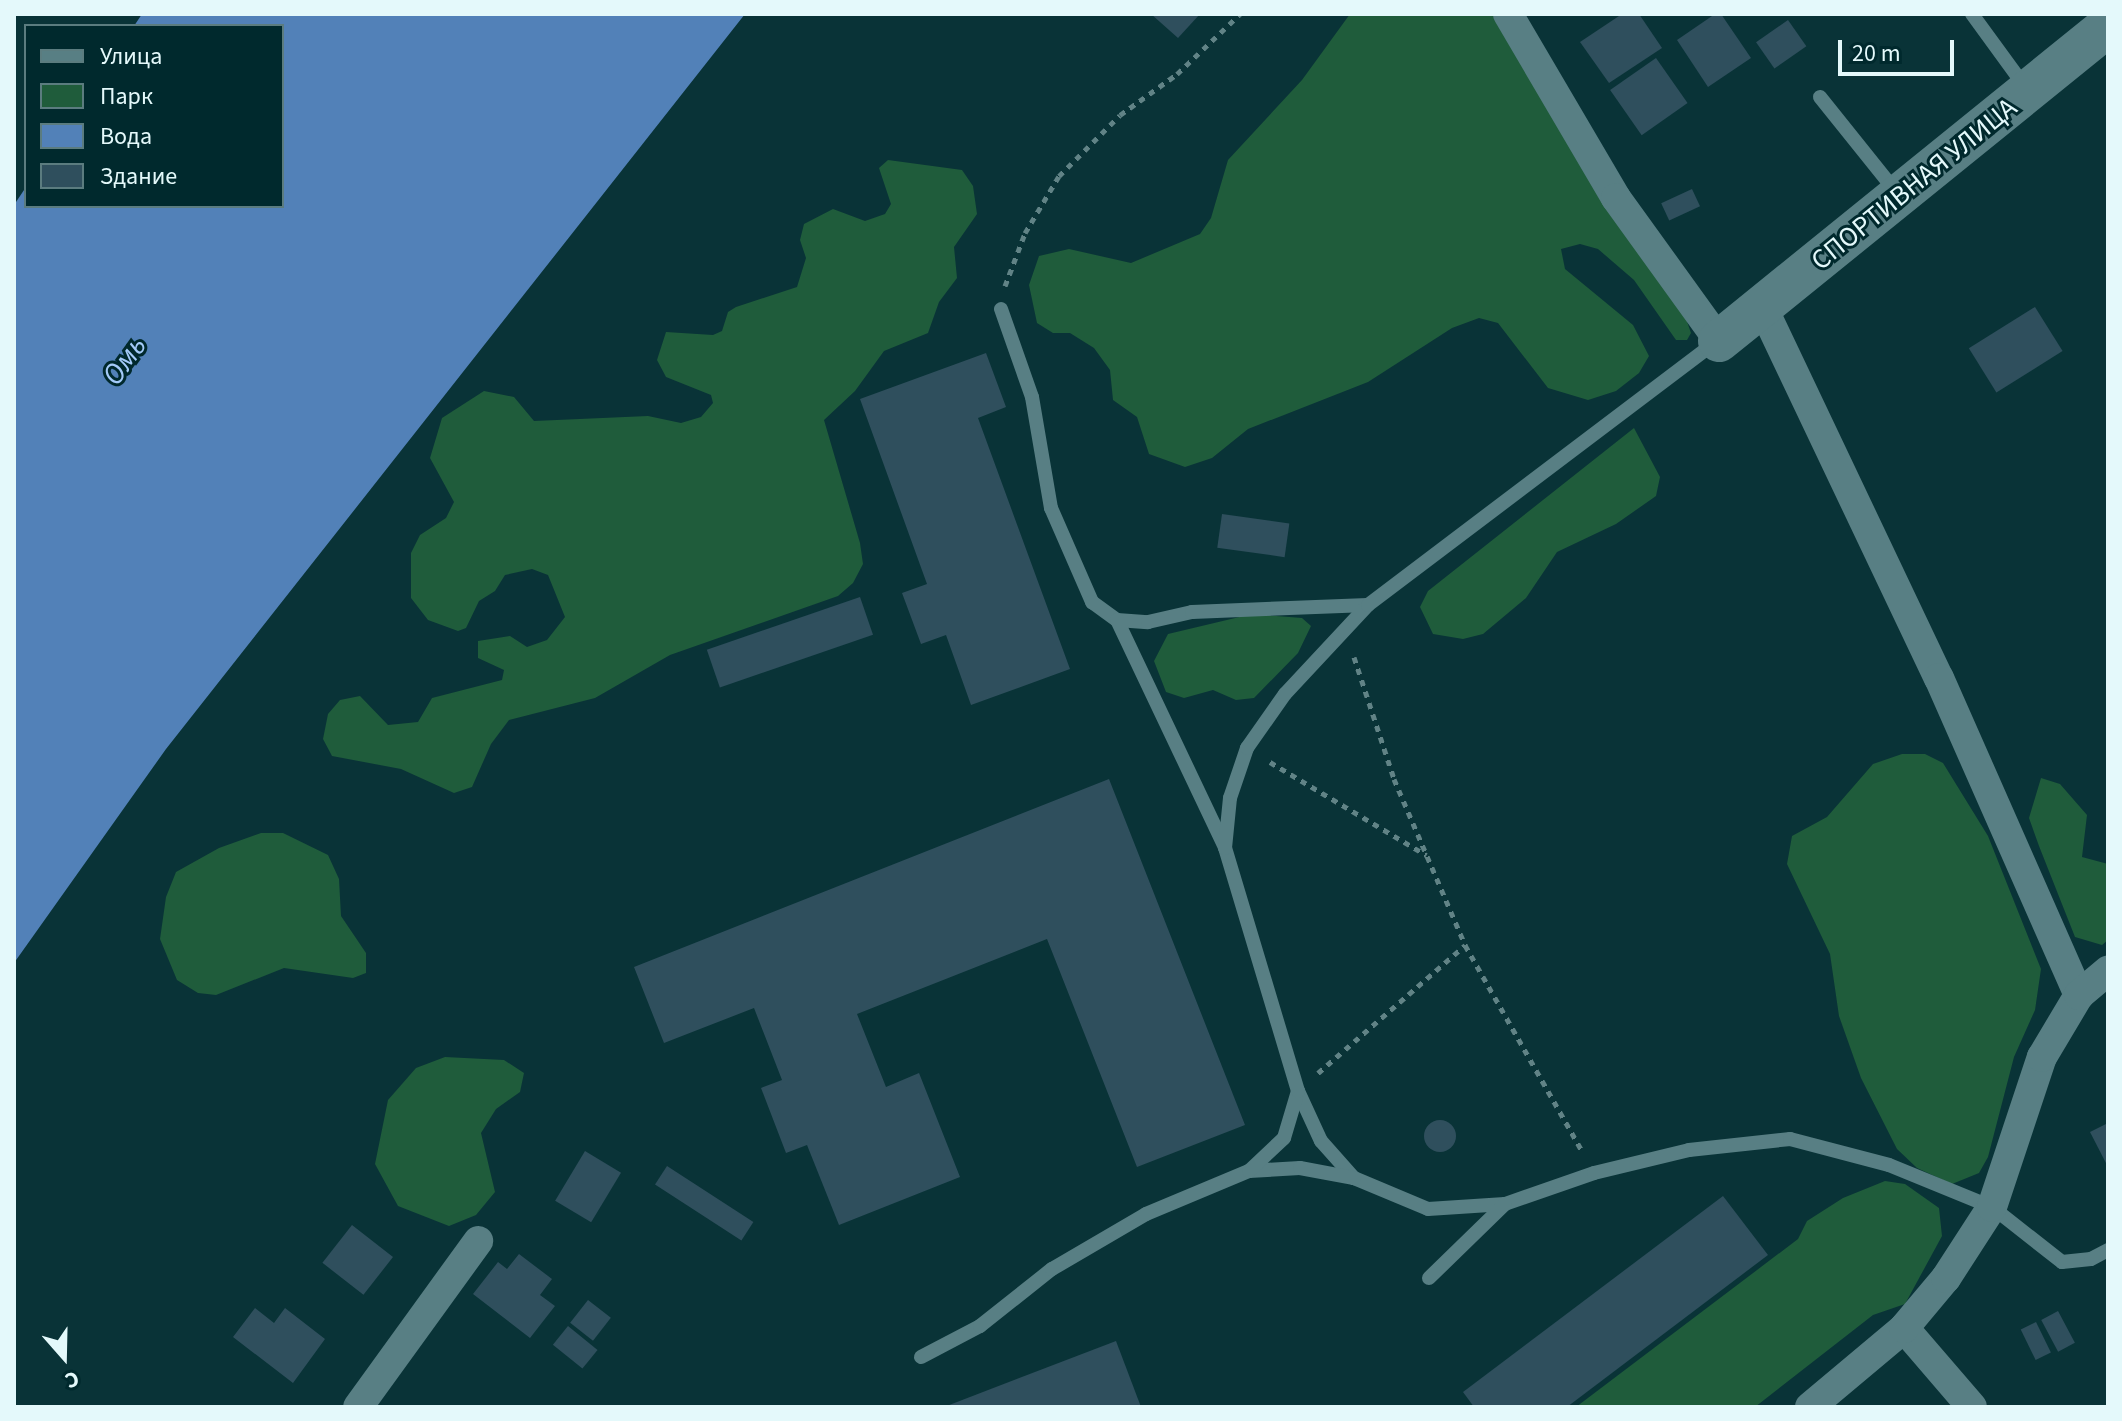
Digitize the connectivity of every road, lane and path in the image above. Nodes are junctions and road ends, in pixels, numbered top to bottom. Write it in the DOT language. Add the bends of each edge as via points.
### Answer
graph roads {
  1 [pos="1240,14"];
  2 [pos="1508,14"];
  3 [pos="1972,14"];
  4 [pos="2108,26"];
  5 [pos="2028,91"];
  6 [pos="1820,97"];
  7 [pos="1899,195"];
  8 [pos="1762,306"];
  9 [pos="1001,309"];
  10 [pos="1719,341"];
  11 [pos="1368,605"];
  12 [pos="1117,620"];
  13 [pos="1345,629"];
  14 [pos="1247,748"];
  15 [pos="1225,848"];
  16 [pos="1427,856"];
  17 [pos="1465,945"];
  18 [pos="2108,971"];
  19 [pos="2079,995"];
  20 [pos="1298,1091"];
  21 [pos="1249,1171"];
  22 [pos="1594,1173"];
  23 [pos="1354,1178"];
  24 [pos="1505,1204"];
  25 [pos="1992,1207"];
  26 [pos="478,1241"];
  27 [pos="2108,1250"];
  28 [pos="1429,1278"];
  29 [pos="1904,1328"];
  30 [pos="921,1357"];
  31 [pos="358,1407"];
  32 [pos="1810,1407"];
  33 [pos="1972,1407"];
  1 -- 9 [label="path" via="1177,74 1120,115 1059,176 1007,269"];
  2 -- 10 [label="street" via="1616,198"];
  3 -- 5 [label="lane"];
  4 -- 5 [label="street, СПОРТИВНАЯ УЛИЦА"];
  5 -- 7 [label="street, СПОРТИВНАЯ УЛИЦА"];
  6 -- 7 [label="lane"];
  7 -- 8 [label="street, СПОРТИВНАЯ УЛИЦА"];
  8 -- 10 [label="street, СПОРТИВНАЯ УЛИЦА"];
  8 -- 19 [label="street" via="1939,678"];
  9 -- 12 [label="lane" via="1032,397 1051,508 1092,602"];
  10 -- 11 [label="lane"];
  11 -- 12 [label="lane"];
  11 -- 13 [label="lane"];
  12 -- 15 [label="lane"];
  13 -- 14 [label="lane" via="1285,694"];
  13 -- 16 [label="path" via="1394,779"];
  14 -- 15 [label="lane" via="1230,798"];
  14 -- 16 [label="path"];
  15 -- 20 [label="lane"];
  16 -- 17 [label="path"];
  17 -- 20 [label="path"];
  17 -- 22 [label="path"];
  18 -- 19 [label="street"];
  19 -- 25 [label="street" via="2042,1057"];
  20 -- 21 [label="lane" via="1284,1138"];
  20 -- 23 [label="lane" via="1321,1141"];
  21 -- 23 [label="lane" via="1300,1168"];
  21 -- 30 [label="lane" via="1146,1214 1052,1269 980,1326"];
  22 -- 24 [label="lane"];
  22 -- 25 [label="lane" via="1689,1150 1790,1139 1889,1165"];
  23 -- 24 [label="lane" via="1428,1209"];
  24 -- 28 [label="lane"];
  25 -- 27 [label="lane" via="2062,1262 2091,1259"];
  25 -- 29 [label="street" via="1946,1278"];
  26 -- 31 [label="street"];
  29 -- 32 [label="street"];
  29 -- 33 [label="street"];
}
